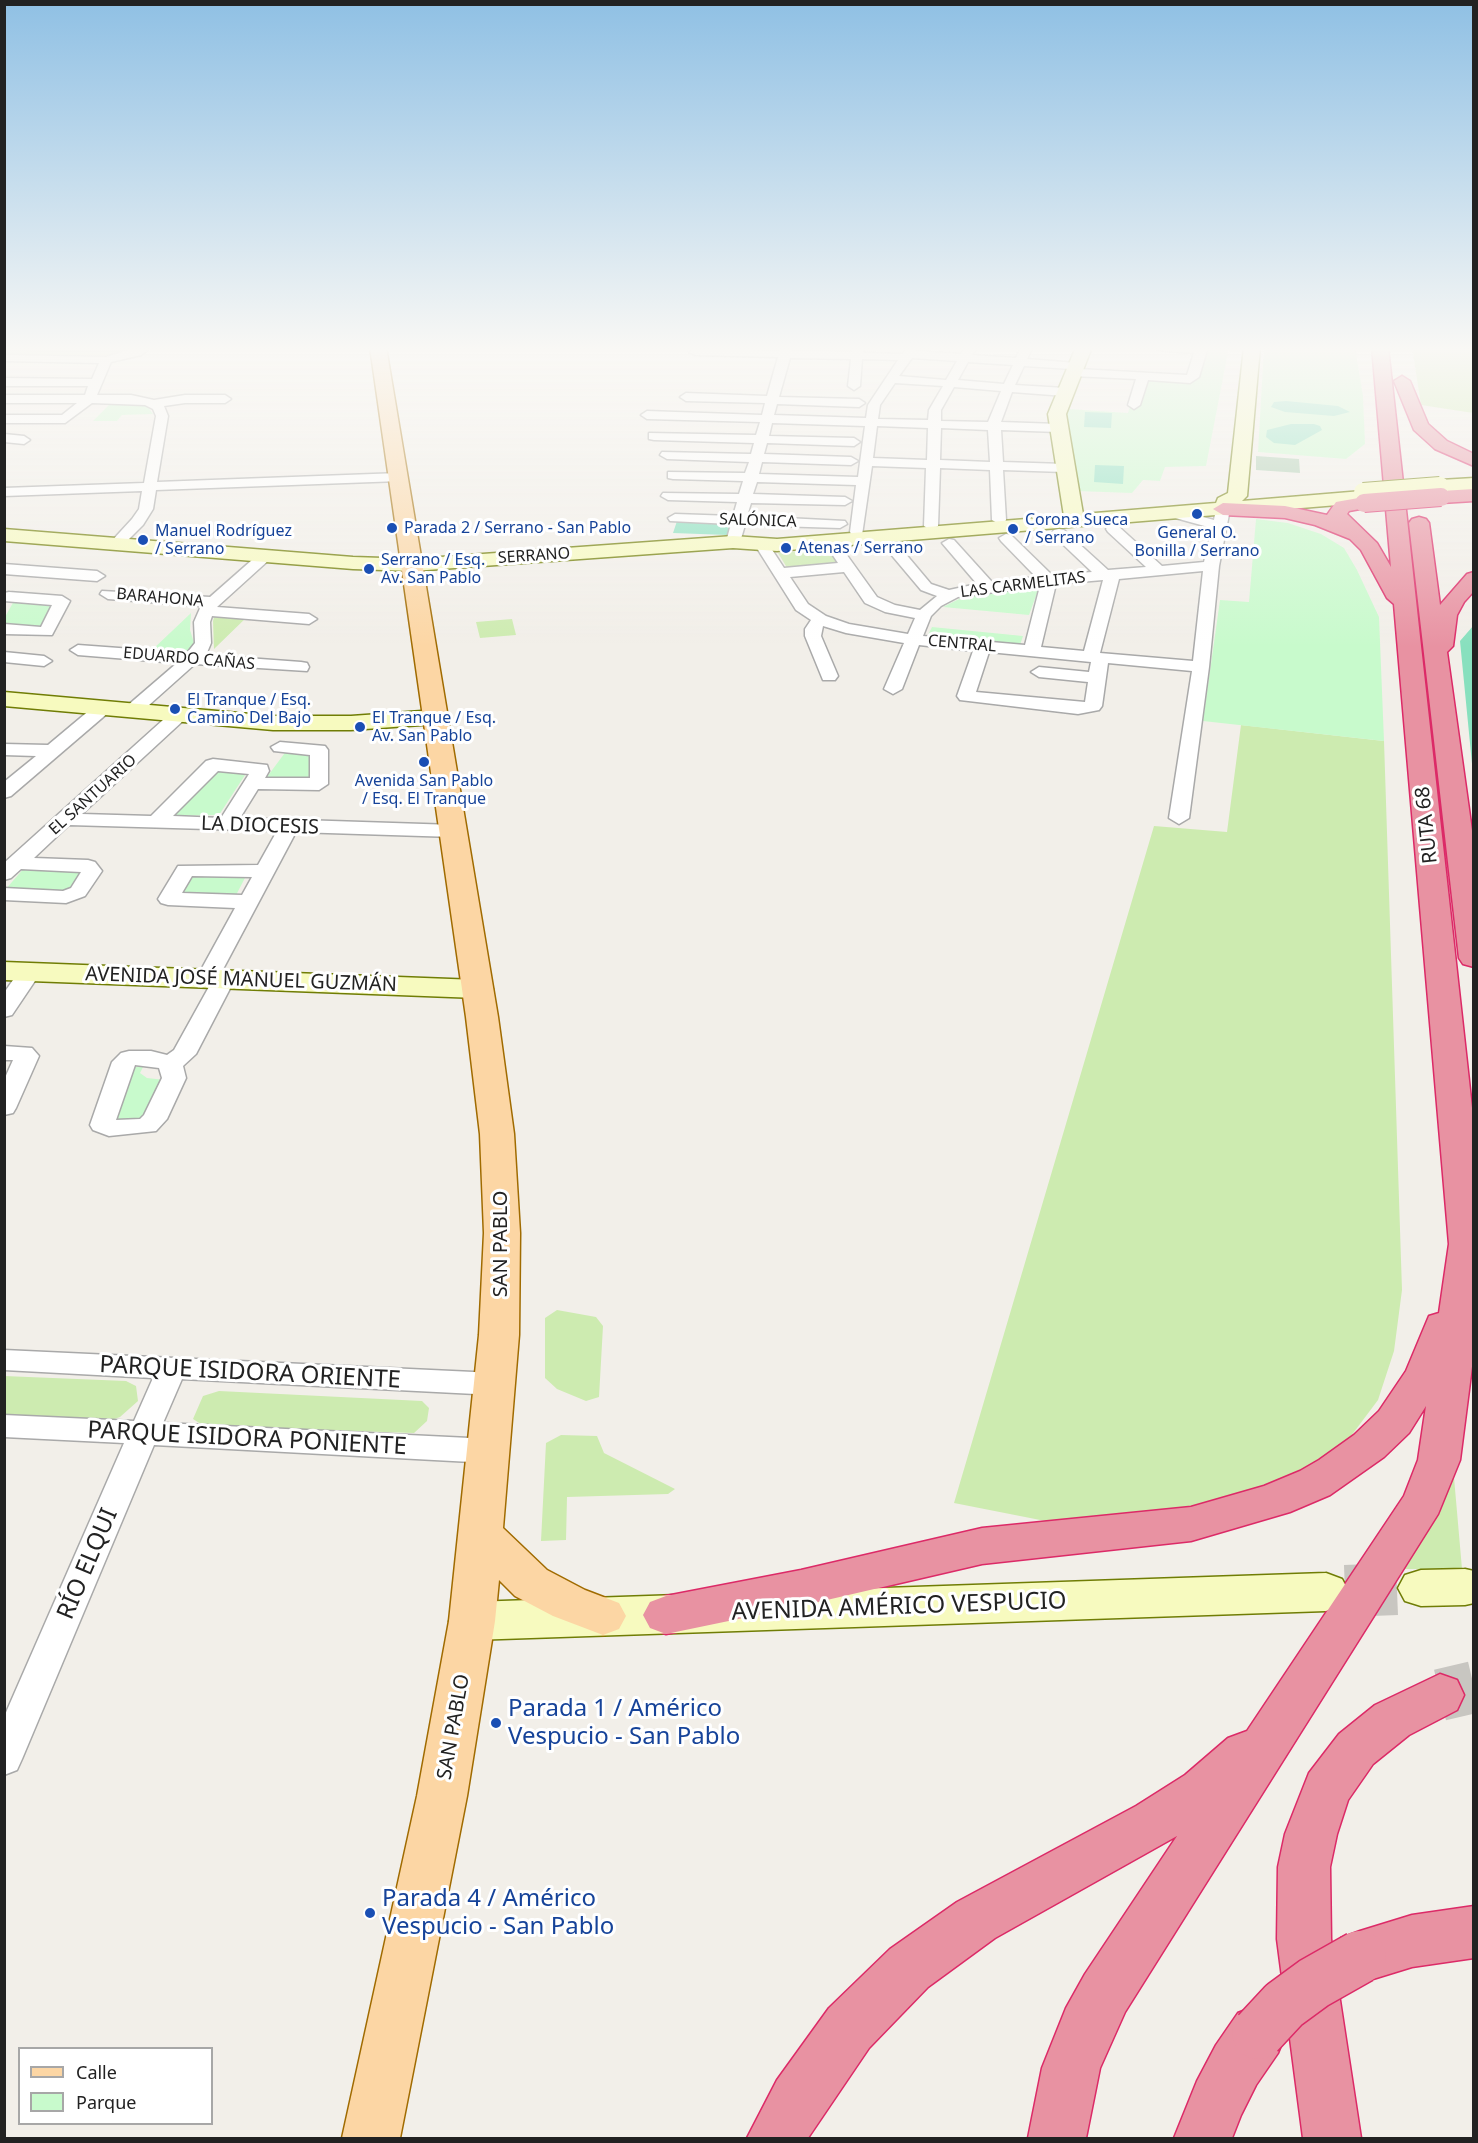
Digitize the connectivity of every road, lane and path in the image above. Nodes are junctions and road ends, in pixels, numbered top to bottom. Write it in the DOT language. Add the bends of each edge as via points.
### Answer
graph roads {
  1 [pos="157,447"];
  2 [pos="395,447"];
  3 [pos="759,447"];
  4 [pos="869,447"];
  5 [pos="932,447"];
  6 [pos="995,447"];
  7 [pos="1061,447"];
  8 [pos="1229,447"];
  9 [pos="1242,447"];
  10 [pos="1390,447"];
  11 [pos="1445,447"];
  12 [pos="667,455"];
  13 [pos="757,458"];
  14 [pos="851,461"];
  15 [pos="1473,461"];
  16 [pos="867,462"];
  17 [pos="932,464"];
  18 [pos="996,466"];
  19 [pos="1064,468"];
  20 [pos="1412,469"];
  21 [pos="673,475"];
  22 [pos="400,477"];
  23 [pos="751,477"];
  24 [pos="864,481"];
  25 [pos="1473,484"];
  26 [pos="150,488"];
  27 [pos="1473,489"];
  28 [pos="1441,491"];
  29 [pos="4,492"];
  30 [pos="1473,495"];
  31 [pos="668,496"];
  32 [pos="1363,497"];
  33 [pos="745,498"];
  34 [pos="845,501"];
  35 [pos="1222,512"];
  36 [pos="1073,514"];
  37 [pos="675,518"];
  38 [pos="738,520"];
  39 [pos="931,526"];
  40 [pos="849,528"];
  41 [pos="1002,529"];
  42 [pos="1113,529"];
  43 [pos="1059,533"];
  44 [pos="1355,534"];
  45 [pos="8,537"];
  46 [pos="737,542"];
  47 [pos="949,543"];
  48 [pos="116,544"];
  49 [pos="762,545"];
  50 [pos="894,549"];
  51 [pos="266,556"];
  52 [pos="412,565"];
  53 [pos="1211,566"];
  54 [pos="4,568"];
  55 [pos="1159,571"];
  56 [pos="780,573"];
  57 [pos="1108,575"];
  58 [pos="97,576"];
  59 [pos="1473,578"];
  60 [pos="1048,580"];
  61 [pos="987,586"];
  62 [pos="108,594"];
  63 [pos="949,595"];
  64 [pos="6,596"];
  65 [pos="209,607"];
  66 [pos="1406,614"];
  67 [pos="924,615"];
  68 [pos="309,619"];
  69 [pos="820,619"];
  70 [pos="4,629"];
  71 [pos="914,640"];
  72 [pos="983,646"];
  73 [pos="78,650"];
  74 [pos="1032,650"];
  75 [pos="4,657"];
  76 [pos="1095,657"];
  77 [pos="192,659"];
  78 [pos="44,661"];
  79 [pos="1201,667"];
  80 [pos="301,668"];
  81 [pos="1039,672"];
  82 [pos="1438,675"];
  83 [pos="829,676"];
  84 [pos="1098,678"];
  85 [pos="893,689"];
  86 [pos="4,699"];
  87 [pos="104,708"];
  88 [pos="133,710"];
  89 [pos="180,715"];
  90 [pos="436,717"];
  91 [pos="296,724"];
  92 [pos="280,747"];
  93 [pos="4,749"];
  94 [pos="53,751"];
  95 [pos="255,776"];
  96 [pos="7,788"];
  97 [pos="1179,818"];
  98 [pos="67,819"];
  99 [pos="156,822"];
  100 [pos="226,825"];
  101 [pos="289,827"];
  102 [pos="454,831"];
  103 [pos="10,868"];
  104 [pos="266,872"];
  105 [pos="4,894"];
  106 [pos="248,902"];
  107 [pos="1473,958"];
  108 [pos="17,971"];
  109 [pos="215,979"];
  110 [pos="477,989"];
  111 [pos="4,1010"];
  112 [pos="4,1053"];
  113 [pos="170,1064"];
  114 [pos="4,1108"];
  115 [pos="1468,1243"];
  116 [pos="1473,1303"];
  117 [pos="4,1360"];
  118 [pos="171,1370"];
  119 [pos="495,1384"];
  120 [pos="4,1426"];
  121 [pos="143,1435"];
  122 [pos="489,1451"];
  123 [pos="481,1535"];
  124 [pos="1465,1587"];
  125 [pos="1421,1588"];
  126 [pos="1326,1592"];
  127 [pos="666,1615"];
  128 [pos="603,1616"];
  129 [pos="472,1621"];
  130 [pos="1440,1695"];
  131 [pos="1282,1718"];
  132 [pos="4,1759"];
  133 [pos="1473,1932"];
  134 [pos="371,2139"];
  135 [pos="776,2139"];
  136 [pos="1057,2139"];
  137 [pos="1203,2139"];
  138 [pos="1332,2139"];
  1 -- 26 [label="street"];
  2 -- 22 [label="main road, SAN PABLO"];
  3 -- 13 [label="street"];
  4 -- 16 [label="street"];
  5 -- 17 [label="street"];
  6 -- 18 [label="street"];
  7 -- 19 [label="main road"];
  8 -- 35 [label="main road"];
  9 -- 35 [label="main road" via="1237,496"];
  10 -- 66 [label="highway, RUTA 68"];
  11 -- 15 [label="highway"];
  12 -- 13 [label="street"];
  13 -- 14 [label="street"];
  13 -- 23 [label="street"];
  16 -- 17 [label="street"];
  16 -- 24 [label="street"];
  17 -- 18 [label="street"];
  17 -- 39 [label="street"];
  18 -- 19 [label="street"];
  18 -- 41 [label="street"];
  19 -- 36 [label="main road"];
  20 -- 82 [label="highway, RUTA 68"];
  21 -- 23 [label="street"];
  22 -- 26 [label="street"];
  22 -- 52 [label="main road, SAN PABLO"];
  23 -- 24 [label="street"];
  23 -- 33 [label="street"];
  24 -- 40 [label="street"];
  25 -- 28 [label="main road"];
  26 -- 29 [label="street"];
  26 -- 48 [label="street" via="144,514"];
  27 -- 28 [label="main road"];
  28 -- 30 [label="highway"];
  28 -- 32 [label="highway, bridge"];
  31 -- 33 [label="street"];
  32 -- 35 [label="main road, SERRANO"];
  32 -- 44 [label="highway" via="1336,512 1337,518"];
  33 -- 34 [label="street"];
  33 -- 38 [label="street"];
  35 -- 36 [label="main road, SERRANO"];
  35 -- 44 [label="highway" via="1285,512 1321,520"];
  35 -- 49 [label="main road, SERRANO"];
  35 -- 53 [label="street"];
  36 -- 41 [label="main road, SERRANO"];
  37 -- 38 [label="street, SALÓNICA"];
  38 -- 40 [label="street, SALÓNICA"];
  38 -- 46 [label="street"];
  39 -- 40 [label="main road, SERRANO"];
  39 -- 41 [label="main road, SERRANO"];
  40 -- 46 [label="main road, SERRANO"];
  41 -- 60 [label="street"];
  42 -- 55 [label="street"];
  43 -- 57 [label="street"];
  44 -- 66 [label="highway" via="1375,555"];
  45 -- 48 [label="main road, SERRANO"];
  46 -- 49 [label="main road, SERRANO"];
  46 -- 52 [label="main road, SERRANO"];
  47 -- 61 [label="street"];
  48 -- 51 [label="main road, SERRANO"];
  49 -- 56 [label="street, CENTRAL"];
  50 -- 63 [label="street" via="926,587"];
  51 -- 52 [label="main road, SERRANO"];
  51 -- 65 [label="street"];
  52 -- 90 [label="main road, SAN PABLO"];
  53 -- 55 [label="street, LAS CARMELITAS"];
  53 -- 79 [label="street"];
  54 -- 58 [label="street"];
  55 -- 57 [label="street, LAS CARMELITAS"];
  56 -- 67 [label="street" via="843,561 875,603"];
  56 -- 69 [label="street, CENTRAL" via="798,602"];
  57 -- 60 [label="street, LAS CARMELITAS"];
  57 -- 76 [label="street"];
  59 -- 82 [label="highway" via="1446,615"];
  60 -- 61 [label="street, LAS CARMELITAS"];
  60 -- 74 [label="street"];
  61 -- 63 [label="street, LAS CARMELITAS"];
  62 -- 65 [label="street, BARAHONA"];
  63 -- 67 [label="street, LAS CARMELITAS"];
  64 -- 70 [label="street" via="62,601 46,632"];
  65 -- 68 [label="street, BARAHONA"];
  65 -- 77 [label="street" via="202,622 202,647"];
  66 -- 115 [label="highway, RUTA 68"];
  67 -- 71 [label="street, LAS CARMELITAS"];
  69 -- 71 [label="street, CENTRAL" via="856,631"];
  69 -- 83 [label="street" via="813,636"];
  71 -- 72 [label="street, CENTRAL"];
  71 -- 85 [label="street, LAS CARMELITAS"];
  72 -- 74 [label="street, CENTRAL"];
  72 -- 84 [label="street" via="966,696 1085,710 1094,706"];
  73 -- 77 [label="street, EDUARDO CAÑAS"];
  74 -- 76 [label="street, CENTRAL"];
  75 -- 78 [label="street"];
  76 -- 79 [label="street, CENTRAL"];
  76 -- 84 [label="street"];
  77 -- 80 [label="street, EDUARDO CAÑAS"];
  77 -- 88 [label="street"];
  79 -- 97 [label="street"];
  81 -- 84 [label="street"];
  82 -- 107 [label="highway, RUTA 68"];
  86 -- 87 [label="main road"];
  87 -- 88 [label="main road"];
  87 -- 94 [label="street"];
  88 -- 89 [label="main road"];
  89 -- 91 [label="main road"];
  89 -- 98 [label="street, EL SANTUARIO"];
  90 -- 91 [label="main road"];
  90 -- 102 [label="main road, SAN PABLO"];
  91 -- 92 [label="street"];
  92 -- 95 [label="street"];
  92 -- 95 [label="street" via="319,750 320,784"];
  93 -- 94 [label="street"];
  94 -- 96 [label="street"];
  95 -- 99 [label="street" via="213,765"];
  95 -- 100 [label="street"];
  98 -- 99 [label="street, LA DIOCESIS"];
  98 -- 103 [label="street, EL SANTUARIO"];
  99 -- 100 [label="street, LA DIOCESIS"];
  100 -- 101 [label="street, LA DIOCESIS"];
  101 -- 102 [label="street, LA DIOCESIS"];
  101 -- 104 [label="street"];
  102 -- 110 [label="main road, SAN PABLO"];
  103 -- 105 [label="street" via="88,866 92,872 78,892 66,897"];
  104 -- 106 [label="street"];
  104 -- 106 [label="street" via="185,870 168,899"];
  106 -- 109 [label="street"];
  108 -- 109 [label="main road, AVENIDA JOSÉ MANUEL GUZMÁN"];
  108 -- 111 [label="street"];
  109 -- 110 [label="main road, AVENIDA JOSÉ MANUEL GUZMÁN"];
  109 -- 113 [label="street" via="184,1054"];
  110 -- 119 [label="main road, SAN PABLO" via="501,1185 502,1287"];
  112 -- 114 [label="street" via="27,1056"];
  115 -- 116 [label="highway, RUTA 68"];
  115 -- 127 [label="highway" via="1434,1355 1403,1410 1353,1459 1297,1491 1191,1524 982,1546"];
  115 -- 131 [label="highway" via="1445,1423 1432,1479 1410,1526"];
  117 -- 118 [label="street, PARQUE ISIDORA ORIENTE"];
  118 -- 119 [label="street, PARQUE ISIDORA ORIENTE"];
  118 -- 121 [label="street, RÍO ELQUI"];
  119 -- 122 [label="main road, SAN PABLO"];
  120 -- 121 [label="street, PARQUE ISIDORA PONIENTE"];
  121 -- 122 [label="street, PARQUE ISIDORA PONIENTE"];
  121 -- 132 [label="street, RÍO ELQUI"];
  122 -- 123 [label="main road, SAN PABLO"];
  123 -- 128 [label="main road" via="531,1583"];
  123 -- 129 [label="main road, SAN PABLO"];
  124 -- 125 [label="main road"];
  126 -- 127 [label="main road, AVENIDA AMÉRICO VESPUCIO"];
  127 -- 128 [label="main road, AVENIDA AMÉRICO VESPUCIO"];
  128 -- 129 [label="main road, AVENIDA AMÉRICO VESPUCIO"];
  129 -- 134 [label="main road, SAN PABLO" via="442,1796"];
  130 -- 138 [label="highway" via="1392,1720 1356,1749 1327,1789 1311,1834 1304,1867 1304,1940"];
  131 -- 135 [label="highway" via="1203,1791 1123,1840 986,1914 909,1968 842,2037 797,2100"];
  131 -- 136 [label="highway" via="1130,1952 1086,2028 1071,2068"];
  133 -- 137 [label="highway, bridge" via="1412,1941 1360,1957 1314,1983 1258,2033 1226,2083"];
}
